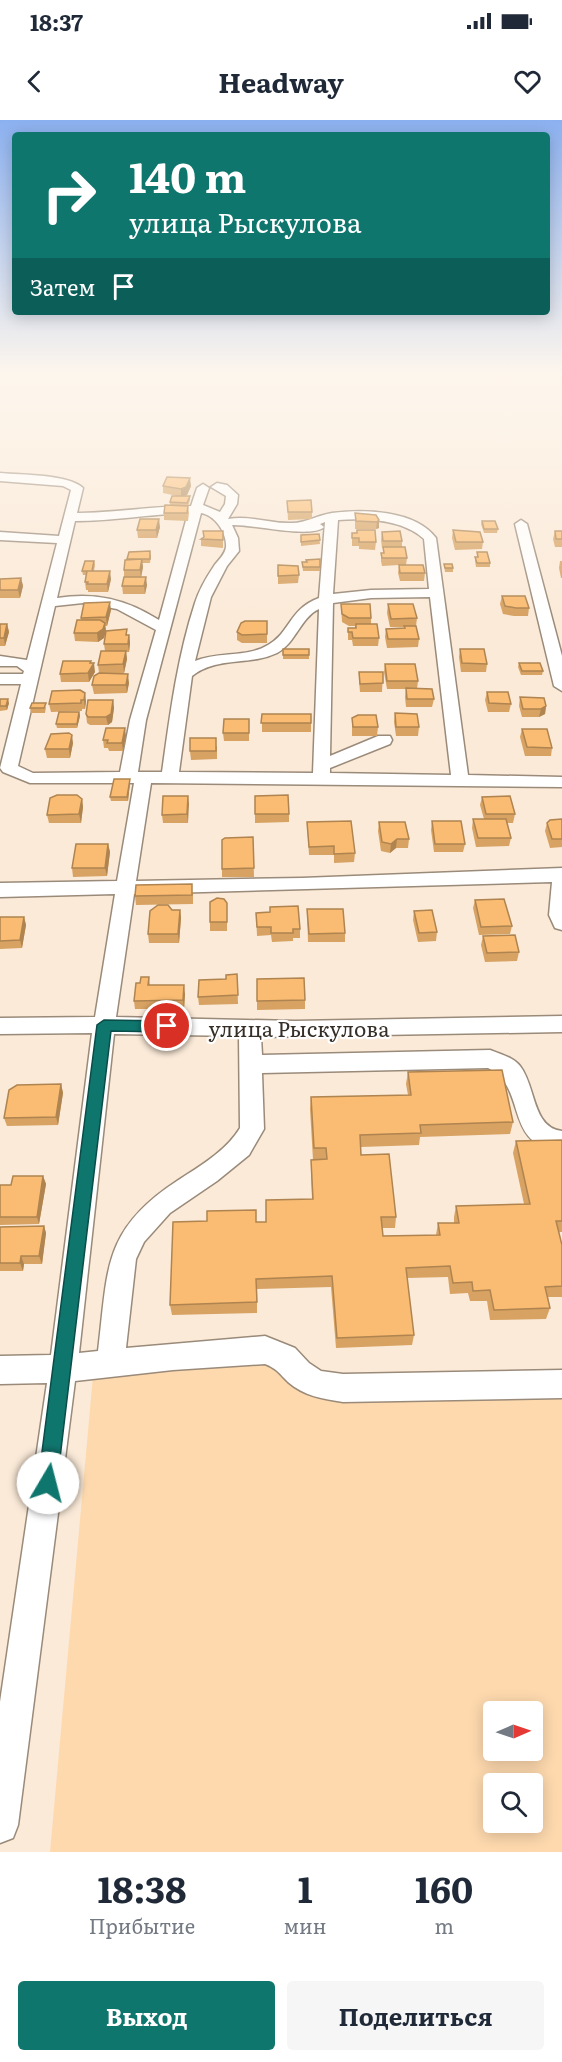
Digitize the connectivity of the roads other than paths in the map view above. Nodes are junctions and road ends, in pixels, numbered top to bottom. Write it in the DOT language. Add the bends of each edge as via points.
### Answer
graph roads {
  1 [pos="0,477"];
  2 [pos="195,509"];
  3 [pos="70,517"];
  4 [pos="223,520"];
  5 [pos="331,524"];
  6 [pos="521,524"];
  7 [pos="0,536"];
  8 [pos="64,541"];
  9 [pos="436,593"];
  10 [pos="326,601"];
  11 [pos="48,603"];
  12 [pos="164,629"];
  13 [pos="0,661"];
  14 [pos="186,672"];
  15 [pos="32,674"];
  16 [pos="0,679"];
  17 [pos="562,686"];
  18 [pos="384,740"];
  19 [pos="321,772"];
  20 [pos="8,774"];
  21 [pos="135,778"];
  22 [pos="170,778"];
  23 [pos="460,780"];
  24 [pos="562,782"];
  25 [pos="562,874"];
  26 [pos="125,888"];
  27 [pos="0,890"];
  28 [pos="562,923"];
  29 [pos="562,1024"];
  30 [pos="104,1025"];
  31 [pos="0,1026"];
  32 [pos="250,1046"];
  33 [pos="562,1141"];
  34 [pos="89,1366"];
  35 [pos="0,1370"];
  36 [pos="562,1384"];
  37 [pos="0,1824"];
  1 -- 3 [label="street" via="65,483 77,488"];
  2 -- 3 [label="street"];
  2 -- 4 [label="street" via="211,510"];
  2 -- 4 [label="street" via="210,488 224,488 232,495"];
  2 -- 12 [label="street"];
  3 -- 8 [label="street"];
  4 -- 5 [label="street" via="278,526"];
  4 -- 14 [label="street" via="232,550 202,601"];
  5 -- 9 [label="street" via="362,517 422,530 432,543"];
  5 -- 10 [label="street"];
  6 -- 17 [label="street"];
  7 -- 8 [label="street"];
  8 -- 11 [label="street"];
  9 -- 10 [label="street" via="366,595"];
  9 -- 23 [label="street"];
  10 -- 14 [label="street" via="300,615 275,649 192,666"];
  10 -- 19 [label="street"];
  11 -- 12 [label="street" via="80,598 117,603"];
  11 -- 15 [label="street"];
  12 -- 21 [label="street" via="138,720"];
  13 -- 15 [label="street" via="20,662"];
  14 -- 22 [label="street"];
  15 -- 16 [label="street"];
  15 -- 20 [label="street"];
  18 -- 19 [label="street"];
  19 -- 22 [label="street"];
  19 -- 23 [label="street"];
  20 -- 21 [label="street" via="38,778"];
  21 -- 22 [label="street"];
  21 -- 26 [label="street"];
  23 -- 24 [label="street"];
  25 -- 26 [label="street"];
  25 -- 28 [label="street"];
  26 -- 27 [label="street"];
  26 -- 30 [label="street"];
  29 -- 32 [label="street, улица Рыскулова"];
  30 -- 31 [label="street, улица Рыскулова"];
  30 -- 32 [label="street, улица Рыскулова"];
  30 -- 34 [label="street"];
  32 -- 33 [label="street" via="490,1059 514,1075 531,1125 541,1136"];
  32 -- 34 [label="street" via="252,1129 241,1148 161,1205 135,1234 123,1257"];
  34 -- 35 [label="street"];
  34 -- 36 [label="street" via="265,1350 285,1358 316,1384 343,1389"];
  34 -- 37 [label="street"];
}
